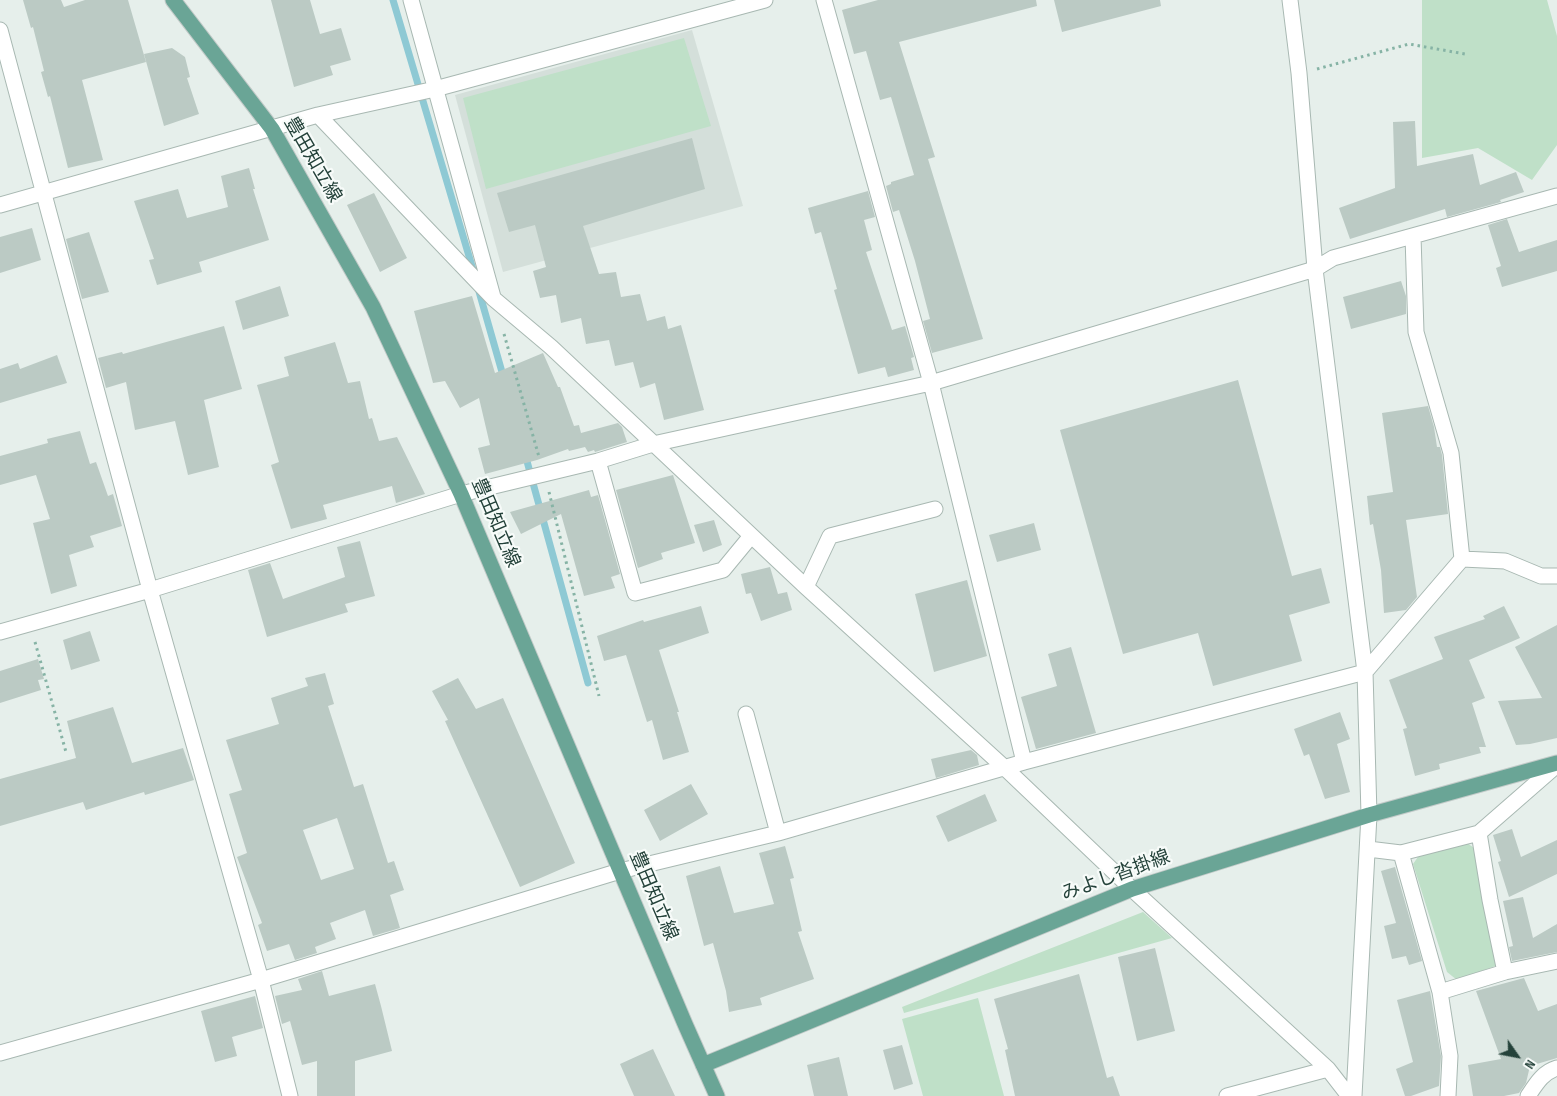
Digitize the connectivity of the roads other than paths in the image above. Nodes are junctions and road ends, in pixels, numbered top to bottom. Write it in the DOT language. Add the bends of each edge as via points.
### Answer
graph roads {
  1 [pos="173,0"];
  2 [pos="411,0"];
  3 [pos="765,0"];
  4 [pos="824,0"];
  5 [pos="1290,0"];
  6 [pos="0,30"];
  7 [pos="435,89"];
  8 [pos="318,115"];
  9 [pos="272,129"];
  10 [pos="43,192"];
  11 [pos="1557,196"];
  12 [pos="0,205"];
  13 [pos="1413,236"];
  14 [pos="1315,269"];
  15 [pos="494,299"];
  16 [pos="931,383"];
  17 [pos="653,444"];
  18 [pos="598,461"];
  19 [pos="461,494"];
  20 [pos="935,509"];
  21 [pos="751,536"];
  22 [pos="1462,559"];
  23 [pos="1557,576"];
  24 [pos="806,587"];
  25 [pos="150,590"];
  26 [pos="0,632"];
  27 [pos="1365,672"];
  28 [pos="746,714"];
  29 [pos="1024,762"];
  30 [pos="1557,764"];
  31 [pos="1005,768"];
  32 [pos="1369,815"];
  33 [pos="778,832"];
  34 [pos="1479,833"];
  35 [pos="1368,849"];
  36 [pos="1401,853"];
  37 [pos="620,871"];
  38 [pos="1132,888"];
  39 [pos="1557,961"];
  40 [pos="1505,972"];
  41 [pos="261,980"];
  42 [pos="1440,992"];
  43 [pos="0,1053"];
  44 [pos="703,1065"];
  45 [pos="1557,1068"];
  46 [pos="1328,1069"];
  47 [pos="290,1096"];
  48 [pos="717,1096"];
  49 [pos="1228,1096"];
  50 [pos="1348,1096"];
  51 [pos="1354,1096"];
  52 [pos="1448,1096"];
  53 [pos="1528,1096"];
  1 -- 9 [label="main road, 豊田知立線"];
  2 -- 7 [label="street"];
  3 -- 7 [label="street"];
  4 -- 16 [label="street"];
  5 -- 14 [label="street"];
  6 -- 10 [label="street"];
  7 -- 8 [label="street"];
  7 -- 15 [label="street"];
  8 -- 9 [label="street"];
  8 -- 15 [label="street"];
  9 -- 10 [label="street"];
  9 -- 19 [label="main road, 豊田知立線" via="373,307"];
  10 -- 12 [label="street"];
  10 -- 25 [label="street"];
  11 -- 13 [label="street"];
  13 -- 14 [label="street" via="1333,258"];
  13 -- 22 [label="street" via="1416,332 1451,453"];
  14 -- 16 [label="street"];
  14 -- 27 [label="street"];
  15 -- 17 [label="street" via="551,347"];
  16 -- 17 [label="street"];
  16 -- 29 [label="street"];
  17 -- 18 [label="street"];
  17 -- 21 [label="street"];
  18 -- 19 [label="street"];
  18 -- 21 [label="street" via="635,593 723,570"];
  19 -- 25 [label="street"];
  19 -- 37 [label="main road, 豊田知立線"];
  20 -- 24 [label="street" via="830,536"];
  21 -- 24 [label="street"];
  22 -- 23 [label="street" via="1505,561 1541,576"];
  22 -- 27 [label="street"];
  24 -- 31 [label="street"];
  25 -- 26 [label="street"];
  25 -- 41 [label="street"];
  27 -- 29 [label="street"];
  27 -- 32 [label="street"];
  28 -- 33 [label="street"];
  29 -- 31 [label="street"];
  30 -- 32 [label="main road, みよし沓掛線"];
  30 -- 34 [label="street"];
  31 -- 33 [label="street"];
  31 -- 38 [label="street"];
  32 -- 35 [label="street"];
  32 -- 38 [label="main road, みよし沓掛線"];
  33 -- 37 [label="street"];
  34 -- 36 [label="street"];
  34 -- 40 [label="street"];
  35 -- 36 [label="street"];
  35 -- 51 [label="street"];
  36 -- 42 [label="street"];
  37 -- 41 [label="street"];
  37 -- 44 [label="main road, 豊田知立線"];
  38 -- 44 [label="main road, みよし沓掛線"];
  38 -- 46 [label="street"];
  39 -- 40 [label="street"];
  40 -- 42 [label="street"];
  41 -- 43 [label="street"];
  41 -- 47 [label="street"];
  42 -- 52 [label="street" via="1450,1056"];
  44 -- 48 [label="main road, 豊田知立線"];
  45 -- 53 [label="street" via="1540,1079"];
  46 -- 49 [label="street"];
  46 -- 50 [label="street"];
}
